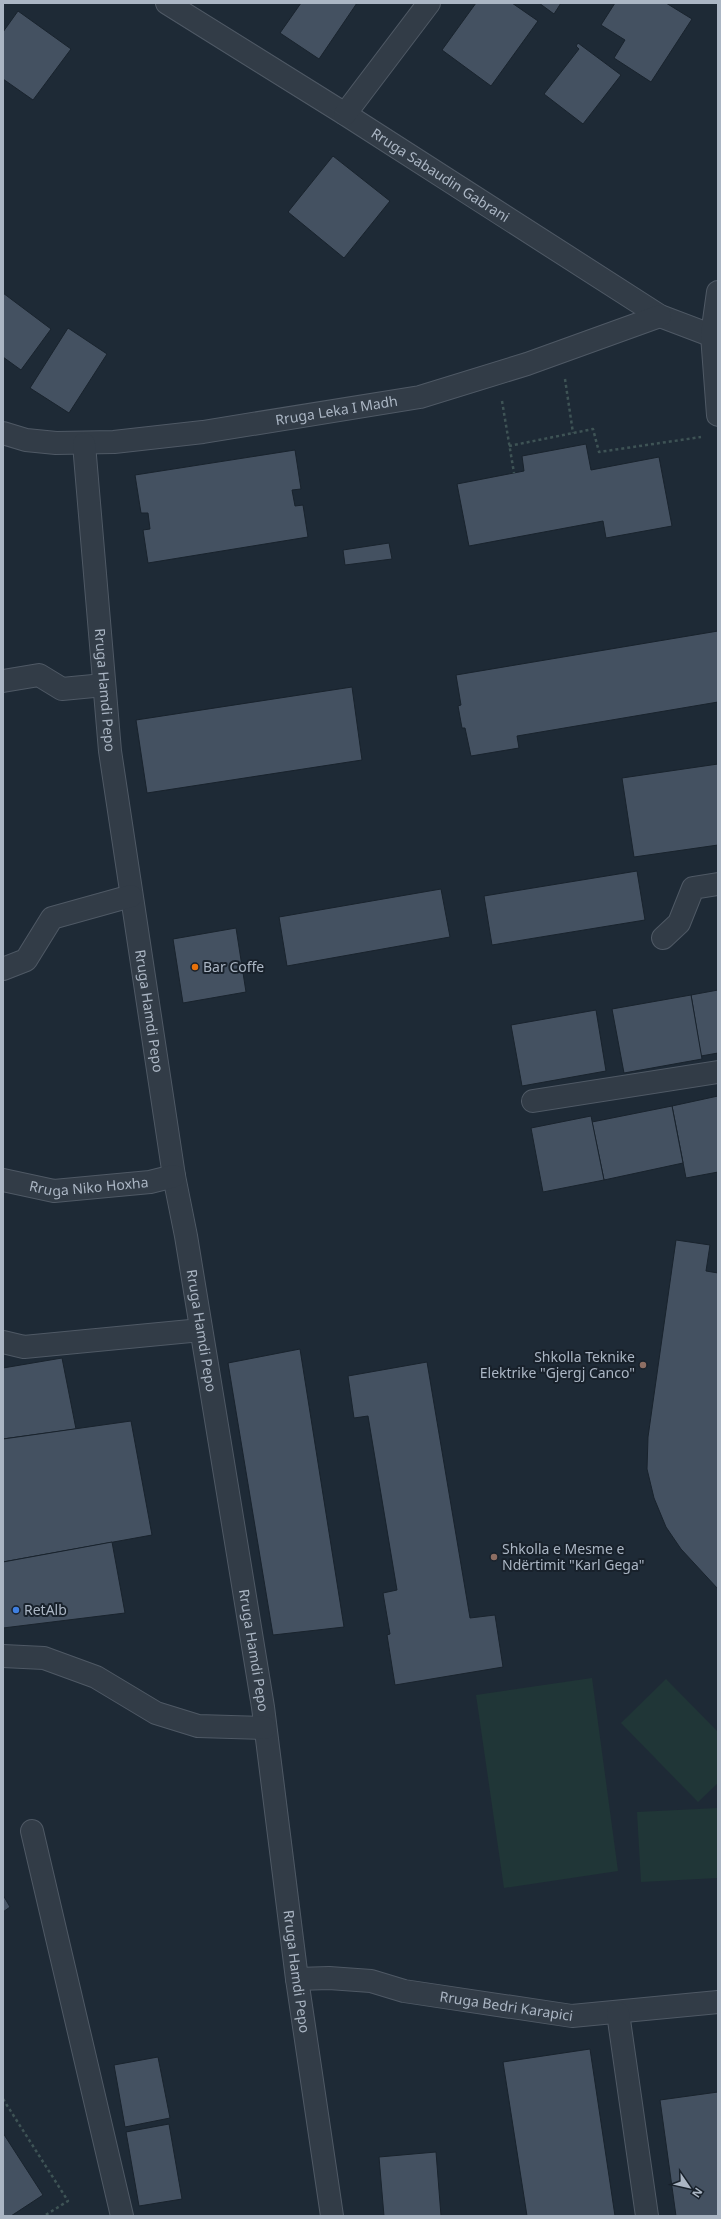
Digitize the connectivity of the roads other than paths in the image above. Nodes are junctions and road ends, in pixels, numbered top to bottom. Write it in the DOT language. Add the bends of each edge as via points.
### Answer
graph roads {
  1 [pos="167,3"];
  2 [pos="428,3"];
  3 [pos="345,114"];
  4 [pos="718,292"];
  5 [pos="660,316"];
  6 [pos="715,336"];
  7 [pos="718,415"];
  8 [pos="3,433"];
  9 [pos="84,444"];
  10 [pos="3,681"];
  11 [pos="104,685"];
  12 [pos="718,884"];
  13 [pos="131,896"];
  14 [pos="663,938"];
  15 [pos="3,969"];
  16 [pos="718,1072"];
  17 [pos="533,1101"];
  18 [pos="174,1176"];
  19 [pos="3,1180"];
  20 [pos="201,1330"];
  21 [pos="3,1342"];
  22 [pos="3,1656"];
  23 [pos="265,1728"];
  24 [pos="32,1831"];
  25 [pos="297,1980"];
  26 [pos="718,2002"];
  27 [pos="618,2013"];
  28 [pos="122,2216"];
  29 [pos="332,2216"];
  30 [pos="646,2216"];
  1 -- 3 [label="street, Rruga Sabaudin Gabrani"];
  2 -- 3 [label="street"];
  3 -- 5 [label="street, Rruga Sabaudin Gabrani"];
  4 -- 6 [label="street"];
  5 -- 6 [label="street, Rruga Sabaudin Gabrani"];
  5 -- 9 [label="street, Rruga Leka I Madh" via="420,397 204,432"];
  6 -- 7 [label="street"];
  8 -- 9 [label="street, Rruga Leka I Madh" via="26,440"];
  9 -- 11 [label="street, Rruga Hamdi Pepo"];
  10 -- 11 [label="street" via="39,675 62,689"];
  11 -- 13 [label="street, Rruga Hamdi Pepo" via="110,751"];
  12 -- 14 [label="street" via="693,888 678,923"];
  13 -- 15 [label="street" via="52,918 26,960"];
  13 -- 18 [label="street, Rruga Hamdi Pepo"];
  16 -- 17 [label="street"];
  18 -- 19 [label="street, Rruga Niko Hoxha" via="150,1182 54,1191"];
  18 -- 20 [label="street, Rruga Hamdi Pepo"];
  20 -- 21 [label="street" via="24,1347"];
  20 -- 23 [label="street, Rruga Hamdi Pepo"];
  22 -- 23 [label="street" via="44,1658 96,1677 156,1713 198,1726"];
  23 -- 25 [label="street, Rruga Hamdi Pepo"];
  24 -- 28 [label="street"];
  25 -- 27 [label="street, Rruga Bedri Karapici" via="329,1978 370,1981 404,1991 572,2016"];
  25 -- 29 [label="street, Rruga Hamdi Pepo"];
  26 -- 27 [label="street, Rruga Bedri Karapici"];
  27 -- 30 [label="street"];
}
